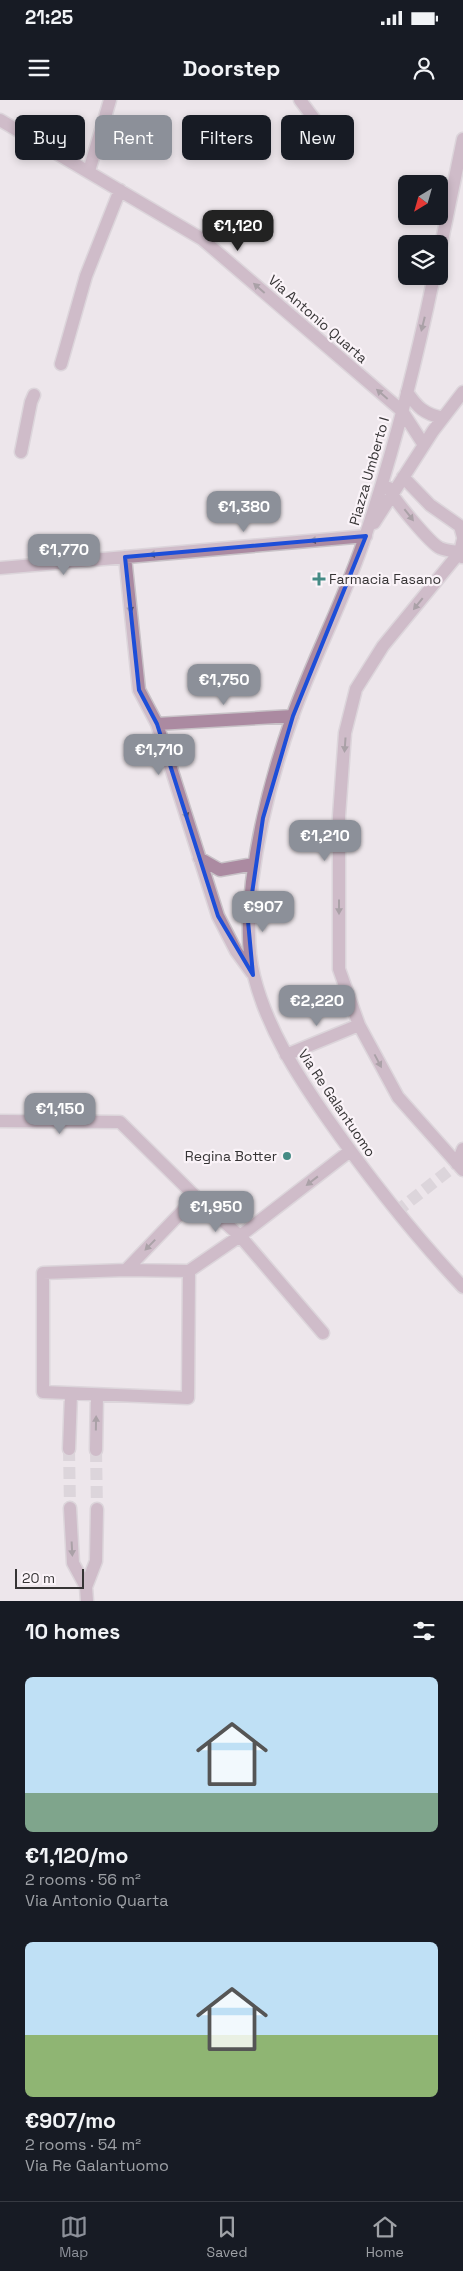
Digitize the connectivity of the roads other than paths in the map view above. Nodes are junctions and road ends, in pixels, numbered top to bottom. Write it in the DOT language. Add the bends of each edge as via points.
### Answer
graph roads {
  1 [pos="110,100"];
  2 [pos="300,100"];
  3 [pos="311,115"];
  4 [pos="0,120"];
  5 [pos="463,139"];
  6 [pos="88,171"];
  7 [pos="120,190"];
  8 [pos="443,235"];
  9 [pos="432,285"];
  10 [pos="61,364"];
  11 [pos="407,392"];
  12 [pos="463,392"];
  13 [pos="34,395"];
  14 [pos="402,411"];
  15 [pos="443,418"];
  16 [pos="424,445"];
  17 [pos="21,452"];
  18 [pos="384,474"];
  19 [pos="403,477"];
  20 [pos="392,495"];
  21 [pos="462,531"];
  22 [pos="366,536"];
  23 [pos="461,555"];
  24 [pos="125,557"];
  25 [pos="0,568"];
  26 [pos="293,716"];
  27 [pos="157,724"];
  28 [pos="199,858"];
  29 [pos="254,864"];
  30 [pos="253,975"];
  31 [pos="359,1025"];
  32 [pos="286,1054"];
  33 [pos="0,1122"];
  34 [pos="463,1149"];
  35 [pos="350,1151"];
  36 [pos="460,1167"];
  37 [pos="196,1197"];
  38 [pos="240,1236"];
  39 [pos="126,1270"];
  40 [pos="189,1271"];
  41 [pos="463,1287"];
  42 [pos="323,1334"];
  43 [pos="71,1394"];
  44 [pos="96,1395"];
  45 [pos="70,1449"];
  46 [pos="96,1450"];
  47 [pos="70,1508"];
  48 [pos="97,1510"];
  49 [pos="86,1587"];
  50 [pos="87,1601"];
  1 -- 6 [label="street"];
  2 -- 3 [label="street"];
  4 -- 6 [label="street, Via Antonio Quarta"];
  5 -- 8 [label="street"];
  6 -- 7 [label="street, Via Antonio Quarta"];
  7 -- 10 [label="street" via="86,276"];
  14 -- 7 [label="street, Via Antonio Quarta, one-way" via="202,239"];
  9 -- 11 [label="street, Piazza Umberto I, one-way"];
  11 -- 14 [label="street, Piazza Umberto I"];
  11 -- 15 [label="street" via="417,407"];
  12 -- 15 [label="street, Piazza Umberto I"];
  13 -- 17 [label="street"];
  14 -- 16 [label="street, Via Antonio Quarta"];
  14 -- 18 [label="street, Piazza Umberto I"];
  15 -- 16 [label="street, Piazza Umberto I"];
  16 -- 19 [label="street, Piazza Umberto I"];
  18 -- 20 [label="street"];
  18 -- 22 [label="street, Piazza Umberto I"];
  19 -- 20 [label="street, Piazza Umberto I"];
  19 -- 21 [label="street"];
  20 -- 22 [label="street, Piazza Umberto I"];
  20 -- 23 [label="street, one-way" via="426,538 440,548"];
  21 -- 23 [label="street"];
  22 -- 24 [label="street, one-way"];
  22 -- 26 [label="street, Via Re Galantuomo"];
  23 -- 31 [label="street, one-way" via="383,646 356,689 345,733 339,816 339,968"];
  24 -- 25 [label="street"];
  24 -- 27 [label="street, one-way" via="139,690"];
  26 -- 27 [label="street"];
  26 -- 29 [label="street, Via Re Galantuomo" via="263,818"];
  27 -- 28 [label="street, one-way"];
  28 -- 29 [label="street" via="220,870"];
  28 -- 30 [label="street" via="218,916"];
  29 -- 30 [label="street, Via Re Galantuomo" via="248,921"];
  30 -- 32 [label="street, Via Re Galantuomo"];
  31 -- 32 [label="street"];
  31 -- 36 [label="street, one-way" via="398,1097"];
  32 -- 35 [label="street, Via Re Galantuomo"];
  33 -- 37 [label="street" via="120,1122"];
  34 -- 36 [label="street"];
  35 -- 38 [label="street, one-way"];
  35 -- 41 [label="street, Via Re Galantuomo" via="396,1212"];
  37 -- 38 [label="street"];
  37 -- 39 [label="street, one-way"];
  38 -- 40 [label="street"];
  38 -- 42 [label="street"];
  39 -- 40 [label="street"];
  39 -- 43 [label="street" via="43,1273 43,1392"];
  40 -- 44 [label="street" via="188,1398"];
  43 -- 44 [label="street"];
  43 -- 45 [label="street"];
  46 -- 44 [label="street, one-way"];
  47 -- 49 [label="street, one-way" via="73,1562"];
  48 -- 49 [label="street" via="96,1561"];
  49 -- 50 [label="street"];
}
